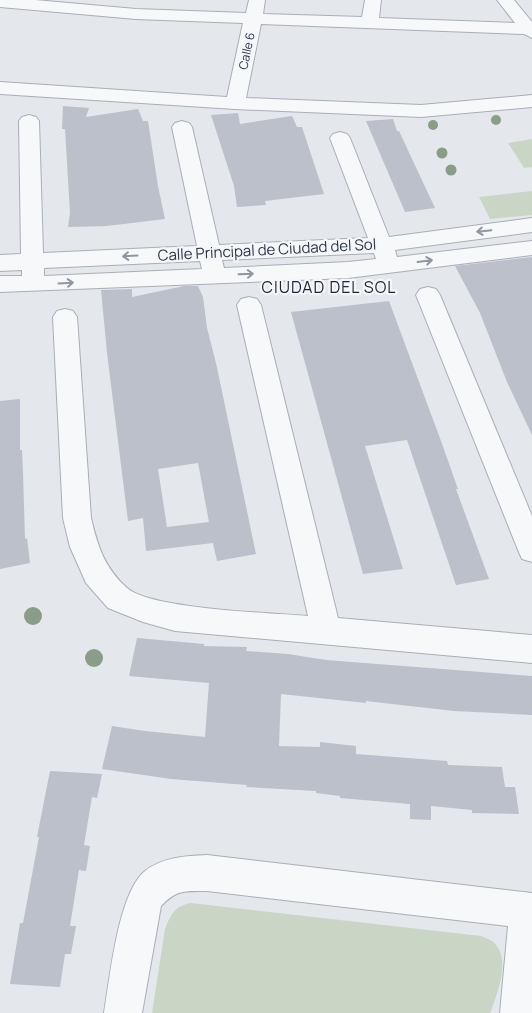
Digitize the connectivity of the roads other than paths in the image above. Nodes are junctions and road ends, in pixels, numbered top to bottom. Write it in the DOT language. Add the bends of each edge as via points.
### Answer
graph roads {
  1 [pos="256,0"];
  2 [pos="373,0"];
  3 [pos="505,0"];
  4 [pos="0,2"];
  5 [pos="253,20"];
  6 [pos="370,24"];
  7 [pos="531,31"];
  8 [pos="0,88"];
  9 [pos="532,101"];
  10 [pos="235,103"];
  11 [pos="29,121"];
  12 [pos="182,127"];
  13 [pos="340,138"];
  14 [pos="532,225"];
  15 [pos="532,248"];
  16 [pos="210,253"];
  17 [pos="385,255"];
  18 [pos="34,261"];
  19 [pos="0,262"];
  20 [pos="214,276"];
  21 [pos="0,284"];
  22 [pos="32,284"];
  23 [pos="428,295"];
  24 [pos="249,305"];
  25 [pos="65,317"];
  26 [pos="532,550"];
  27 [pos="326,630"];
  28 [pos="532,649"];
  29 [pos="530,911"];
  30 [pos="123,1013"];
  31 [pos="519,1013"];
  1 -- 5 [label="street, Calle 6"];
  2 -- 6 [label="street"];
  3 -- 7 [label="street"];
  4 -- 5 [label="street"];
  5 -- 6 [label="street"];
  5 -- 10 [label="street, Calle 6"];
  6 -- 7 [label="street"];
  8 -- 10 [label="street"];
  9 -- 10 [label="street" via="421,111"];
  11 -- 18 [label="street"];
  12 -- 16 [label="street"];
  13 -- 17 [label="street"];
  14 -- 17 [label="street, Calle Principal de Ciudad del Sol, one-way"];
  17 -- 15 [label="street, Calle Principal de Ciudad del Sol, one-way"];
  16 -- 17 [label="street, Calle Principal de Ciudad del Sol"];
  16 -- 18 [label="street, Calle Principal de Ciudad del Sol, one-way"];
  16 -- 20 [label="street"];
  20 -- 17 [label="street, Calle Principal de Ciudad del Sol, one-way" via="348,270"];
  18 -- 19 [label="street, Calle Principal de Ciudad del Sol"];
  18 -- 22 [label="street"];
  22 -- 20 [label="street, Calle Principal de Ciudad del Sol, one-way"];
  21 -- 22 [label="street, Calle Principal de Ciudad del Sol"];
  23 -- 26 [label="street"];
  24 -- 27 [label="street"];
  25 -- 27 [label="street" via="77,518 84,547 96,574 118,599 175,618"];
  27 -- 28 [label="street"];
  29 -- 30 [label="street" via="207,873 176,874 158,883 146,896"];
  29 -- 31 [label="street"];
}
